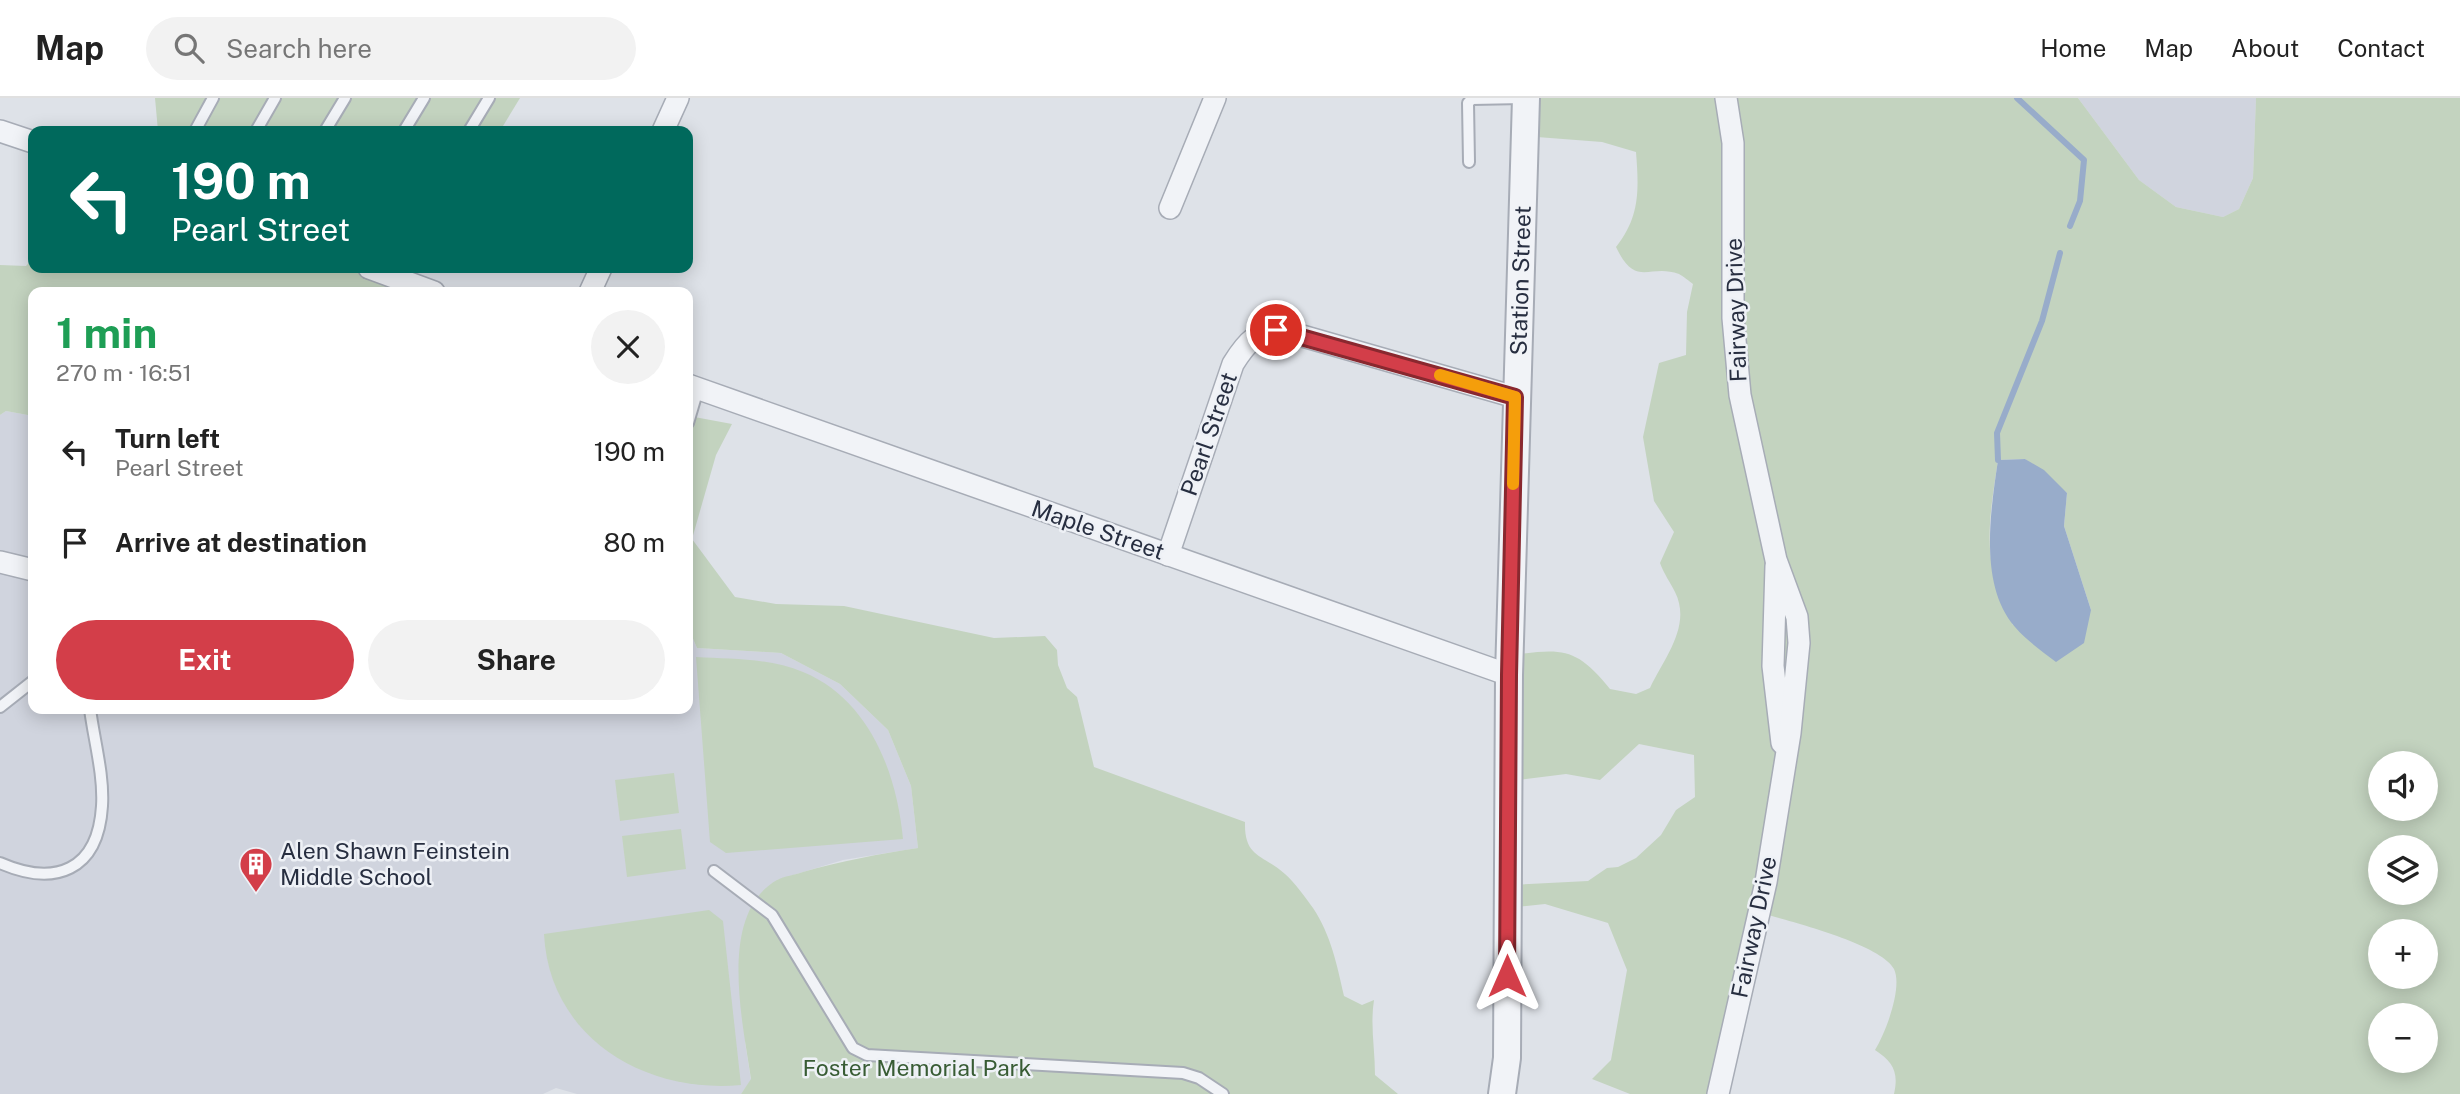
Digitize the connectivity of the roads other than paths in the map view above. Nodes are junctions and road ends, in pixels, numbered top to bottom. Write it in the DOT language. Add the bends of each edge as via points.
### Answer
graph roads {
  1 [pos="213,98"];
  2 [pos="275,98"];
  3 [pos="345,98"];
  4 [pos="424,98"];
  5 [pos="489,98"];
  6 [pos="678,98"];
  7 [pos="1215,98"];
  8 [pos="1524,98"];
  9 [pos="1726,98"];
  10 [pos="198,126"];
  11 [pos="259,126"];
  12 [pos="328,126"];
  13 [pos="407,126"];
  14 [pos="472,126"];
  15 [pos="665,126"];
  16 [pos="0,131"];
  17 [pos="28,140"];
  18 [pos="1469,162"];
  19 [pos="1170,208"];
  20 [pos="388,273"];
  21 [pos="422,287"];
  22 [pos="693,387"];
  23 [pos="1515,397"];
  24 [pos="1168,555"];
  25 [pos="0,562"];
  26 [pos="28,569"];
  27 [pos="1509,675"];
  28 [pos="28,685"];
  29 [pos="0,707"];
  30 [pos="91,714"];
  31 [pos="0,863"];
  32 [pos="715,870"];
  33 [pos="1223,1094"];
  34 [pos="1502,1094"];
  35 [pos="1718,1094"];
  1 -- 10 [label="lane"];
  2 -- 11 [label="lane"];
  3 -- 12 [label="lane"];
  4 -- 13 [label="lane"];
  5 -- 14 [label="lane"];
  6 -- 15 [label="street"];
  7 -- 19 [label="street"];
  8 -- 18 [label="lane" via="1472,99 1468,103"];
  8 -- 23 [label="street, Station Street"];
  9 -- 35 [label="street, Fairway Drive" via="1732,143 1737,372 1776,560 1773,666 1785,758 1766,882"];
  16 -- 17 [label="street"];
  20 -- 21 [label="street"];
  22 -- 24 [label="street, Maple Street"];
  23 -- 24 [label="street, Pearl Street" via="1285,331 1258,334 1233,364"];
  23 -- 27 [label="street, Station Street"];
  24 -- 27 [label="street, Maple Street"];
  25 -- 26 [label="street"];
  27 -- 34 [label="street, Station Street" via="1507,1058"];
  28 -- 29 [label="lane"];
  30 -- 31 [label="lane" via="102,804 91,846 76,865 54,876 21,872"];
  32 -- 33 [label="lane" via="772,915 853,1048 867,1055 1183,1073"];
}
